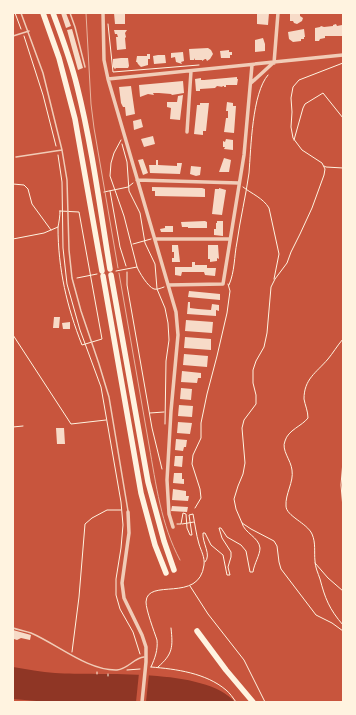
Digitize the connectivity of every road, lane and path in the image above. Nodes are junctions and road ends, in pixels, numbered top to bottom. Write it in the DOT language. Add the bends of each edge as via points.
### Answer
graph roads {
  1 [pos="15,13"];
  2 [pos="21,13"];
  3 [pos="43,13"];
  4 [pos="53,13"];
  5 [pos="70,13"];
  6 [pos="103,13"];
  7 [pos="278,13"];
  8 [pos="108,20"];
  9 [pos="29,31"];
  10 [pos="23,33"];
  11 [pos="13,36"];
  12 [pos="343,56"];
  13 [pos="274,63"];
  14 [pos="343,63"];
  15 [pos="199,64"];
  16 [pos="252,65"];
  17 [pos="85,67"];
  18 [pos="191,71"];
  19 [pos="270,72"];
  20 [pos="108,79"];
  21 [pos="250,84"];
  22 [pos="343,118"];
  23 [pos="187,132"];
  24 [pos="294,140"];
  25 [pos="62,150"];
  26 [pos="57,151"];
  27 [pos="16,157"];
  28 [pos="324,166"];
  29 [pos="343,168"];
  30 [pos="137,180"];
  31 [pos="239,183"];
  32 [pos="13,184"];
  33 [pos="128,187"];
  34 [pos="246,188"];
  35 [pos="115,190"];
  36 [pos="110,191"];
  37 [pos="102,193"];
  38 [pos="68,212"];
  39 [pos="58,227"];
  40 [pos="51,230"];
  41 [pos="13,239"];
  42 [pos="155,239"];
  43 [pos="230,239"];
  44 [pos="144,241"];
  45 [pos="132,244"];
  46 [pos="126,266"];
  47 [pos="127,272"];
  48 [pos="90,275"];
  49 [pos="93,275"];
  50 [pos="76,278"];
  51 [pos="275,279"];
  52 [pos="62,280"];
  53 [pos="66,280"];
  54 [pos="222,284"];
  55 [pos="168,285"];
  56 [pos="229,285"];
  57 [pos="157,289"];
  58 [pos="13,335"];
  59 [pos="343,339"];
  60 [pos="95,341"];
  61 [pos="86,344"];
  62 [pos="171,411"];
  63 [pos="165,412"];
  64 [pos="149,413"];
  65 [pos="23,426"];
  66 [pos="13,427"];
  67 [pos="165,427"];
  68 [pos="343,461"];
  69 [pos="163,469"];
  70 [pos="195,508"];
  71 [pos="343,508"];
  72 [pos="122,510"];
  73 [pos="128,512"];
  74 [pos="194,522"];
  75 [pos="242,522"];
  76 [pos="181,524"];
  77 [pos="123,525"];
  78 [pos="173,527"];
  79 [pos="343,556"];
  80 [pos="315,562"];
  81 [pos="204,563"];
  82 [pos="343,568"];
  83 [pos="174,570"];
  84 [pos="166,573"];
  85 [pos="190,586"];
  86 [pos="343,591"];
  87 [pos="343,625"];
  88 [pos="13,628"];
  89 [pos="172,628"];
  90 [pos="198,631"];
  91 [pos="343,631"];
  92 [pos="71,654"];
  93 [pos="146,656"];
  94 [pos="157,667"];
  95 [pos="119,670"];
  96 [pos="145,670"];
  97 [pos="142,702"];
  98 [pos="236,702"];
  99 [pos="253,702"];
  100 [pos="266,702"];
  1 -- 10 [label="path"];
  2 -- 9 [label="lane"];
  3 -- 84 [label="highway" via="59,58 75,119 141,493 155,545"];
  4 -- 83 [label="highway" via="77,85 148,482"];
  5 -- 17 [label="lane"];
  6 -- 20 [label="street" via="104,60"];
  7 -- 13 [label="street"];
  8 -- 15 [label="path" via="113,72"];
  9 -- 10 [label="lane"];
  9 -- 25 [label="lane" via="43,72"];
  10 -- 11 [label="lane"];
  10 -- 26 [label="path" via="43,95"];
  12 -- 13 [label="street"];
  13 -- 16 [label="street"];
  13 -- 21 [label="street"];
  14 -- 24 [label="path" via="295,83 291,98 291,128"];
  16 -- 18 [label="street"];
  16 -- 21 [label="street"];
  18 -- 20 [label="street"];
  18 -- 23 [label="street"];
  19 -- 34 [label="path" via="262,84 257,101"];
  20 -- 30 [label="street"];
  21 -- 31 [label="street"];
  22 -- 24 [label="path" via="323,93 305,104"];
  24 -- 28 [label="path" via="302,150"];
  25 -- 26 [label="lane"];
  25 -- 38 [label="lane" via="67,180"];
  26 -- 27 [label="lane"];
  26 -- 39 [label="path" via="62,182 62,211"];
  28 -- 29 [label="path"];
  28 -- 51 [label="path" via="324,175 312,208 287,263"];
  30 -- 31 [label="street"];
  30 -- 33 [label="path"];
  30 -- 42 [label="street"];
  31 -- 34 [label="path"];
  31 -- 43 [label="street"];
  32 -- 40 [label="path" via="24,185 28,189 32,204"];
  33 -- 35 [label="path"];
  33 -- 35 [label="path" via="121,140 111,163 110,176"];
  33 -- 44 [label="path" via="140,213"];
  34 -- 51 [label="path" via="270,208 279,254"];
  34 -- 56 [label="path"];
  35 -- 36 [label="path"];
  35 -- 45 [label="path"];
  36 -- 37 [label="path"];
  36 -- 46 [label="path" via="120,248"];
  38 -- 48 [label="path" via="79,212"];
  38 -- 73 [label="lane" via="72,278 109,397"];
  39 -- 40 [label="path"];
  39 -- 52 [label="path"];
  40 -- 41 [label="path"];
  42 -- 43 [label="street"];
  42 -- 55 [label="street"];
  43 -- 54 [label="street"];
  44 -- 45 [label="path"];
  44 -- 57 [label="path" via="155,264"];
  45 -- 57 [label="path" via="136,267 152,288"];
  47 -- 64 [label="path" via="127,285"];
  48 -- 49 [label="path"];
  48 -- 50 [label="path"];
  48 -- 60 [label="path" via="102,338"];
  51 -- 75 [label="path" via="271,287 268,333 253,370 252,383 256,404 244,420 242,428 245,462 234,499"];
  52 -- 53 [label="path"];
  52 -- 61 [label="path" via="75,329 82,345"];
  54 -- 55 [label="street"];
  54 -- 56 [label="path"];
  55 -- 57 [label="path"];
  55 -- 62 [label="street" via="176,312 178,335"];
  56 -- 70 [label="path" via="227,313 206,394 201,438 193,455 192,464 201,498"];
  57 -- 63 [label="path" via="166,312 169,330"];
  58 -- 72 [label="path" via="71,424 107,420"];
  59 -- 80 [label="path" via="306,383 304,400 308,418 287,435 284,442 284,450 293,472 286,506 288,512 312,534"];
  62 -- 63 [label="path"];
  62 -- 78 [label="street" via="168,492 169,514"];
  63 -- 64 [label="path"];
  63 -- 67 [label="path"];
  64 -- 69 [label="path"];
  65 -- 66 [label="path"];
  68 -- 71 [label="path"];
  72 -- 77 [label="path"];
  72 -- 92 [label="path" via="107,510 85,524"];
  73 -- 93 [label="street" via="129,533 122,583 124,598 144,641"];
  74 -- 76 [label="path"];
  75 -- 81 [label="path" via="259,545 253,572 250,572 245,548 227,537 221,528 221,535 231,557 228,567 230,575 227,575 223,555 210,545 203,532 208,556"];
  75 -- 91 [label="path" via="276,543 281,569 312,611"];
  79 -- 82 [label="path"];
  80 -- 86 [label="path"];
  80 -- 87 [label="path" via="328,606"];
  85 -- 100 [label="path" via="244,660"];
  88 -- 92 [label="lane" via="30,633"];
  89 -- 94 [label="path" via="173,645 168,657"];
  90 -- 99 [label="highway"];
  92 -- 95 [label="lane" via="87,663"];
  93 -- 95 [label="lane"];
  93 -- 96 [label="street"];
  94 -- 96 [label="path"];
  94 -- 98 [label="path" via="204,678 221,686"];
  95 -- 96 [label="path"];
  96 -- 97 [label="street"];
}
